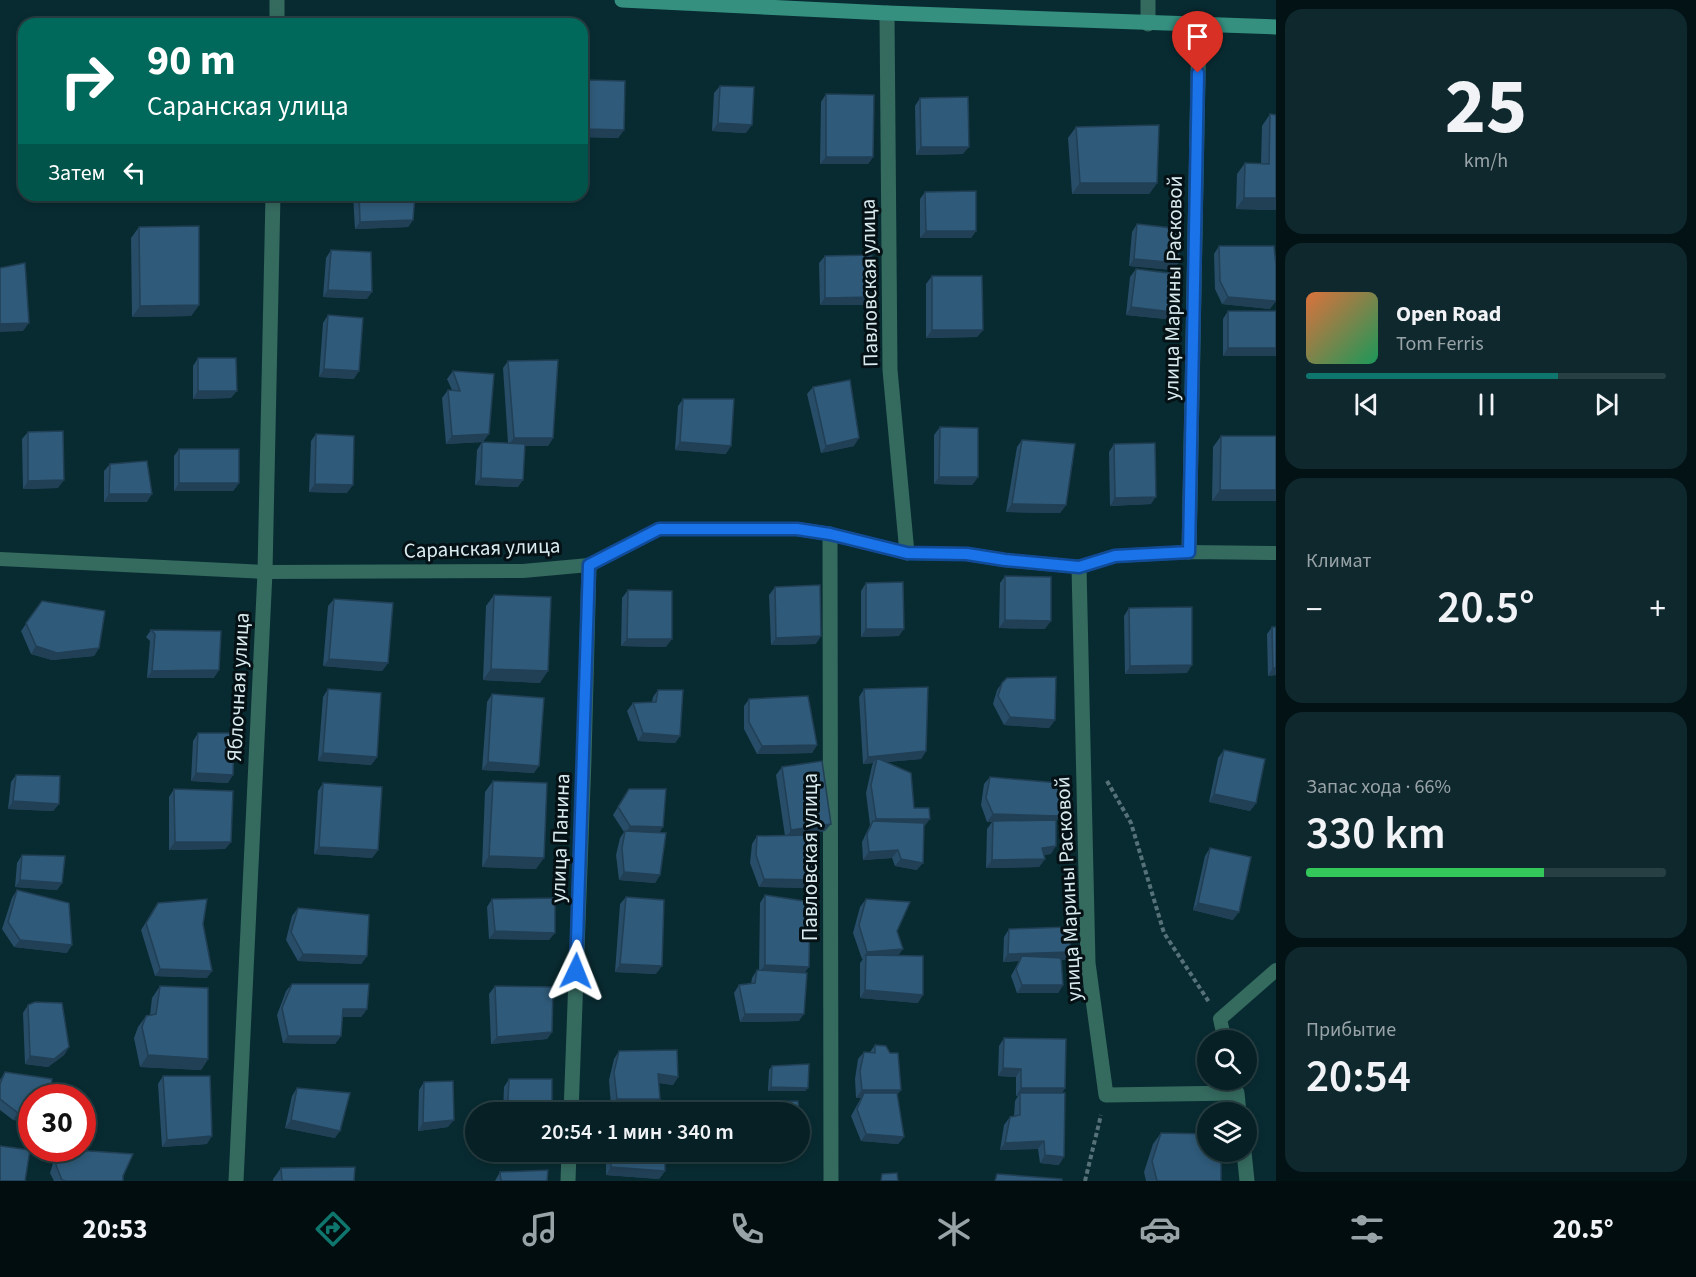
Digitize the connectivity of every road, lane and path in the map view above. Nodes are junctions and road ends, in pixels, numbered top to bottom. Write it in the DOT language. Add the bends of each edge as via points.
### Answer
graph roads {
  1 [pos="277,0"];
  2 [pos="622,0"];
  3 [pos="1148,0"];
  4 [pos="888,13"];
  5 [pos="277,18"];
  6 [pos="1148,24"];
  7 [pos="1199,25"];
  8 [pos="1276,27"];
  9 [pos="273,201"];
  10 [pos="830,534"];
  11 [pos="1189,552"];
  12 [pos="907,553"];
  13 [pos="1276,553"];
  14 [pos="0,559"];
  15 [pos="589,565"];
  16 [pos="1079,567"];
  17 [pos="265,572"];
  18 [pos="1104,776"];
  19 [pos="1276,970"];
  20 [pos="1220,1019"];
  21 [pos="1222,1030"];
  22 [pos="1197,1089"];
  23 [pos="1106,1095"];
  24 [pos="571,1102"];
  25 [pos="569,1162"];
  26 [pos="1245,1162"];
  27 [pos="236,1181"];
  28 [pos="568,1181"];
  29 [pos="831,1181"];
  30 [pos="1085,1181"];
  31 [pos="1247,1181"];
  1 -- 5 [label="street"];
  2 -- 4 [label="main road"];
  3 -- 6 [label="street"];
  4 -- 6 [label="main road"];
  4 -- 12 [label="street, Павловская улица" via="890,370"];
  6 -- 7 [label="main road"];
  7 -- 8 [label="main road"];
  7 -- 11 [label="street, улица Марины Расковой"];
  9 -- 17 [label="street, Яблочная улица"];
  10 -- 12 [label="lane, Саранская улица"];
  10 -- 15 [label="lane, Саранская улица" via="797,529 659,529"];
  10 -- 29 [label="street, Павловская улица"];
  11 -- 13 [label="lane, Саранская улица"];
  11 -- 16 [label="lane, Саранская улица" via="1115,556"];
  12 -- 16 [label="lane, Саранская улица" via="967,554"];
  14 -- 17 [label="lane, Саранская улица"];
  15 -- 17 [label="lane, Саранская улица" via="523,571"];
  15 -- 24 [label="street, улица Панина"];
  16 -- 23 [label="street, улица Марины Расковой" via="1088,963"];
  17 -- 27 [label="street, Яблочная улица"];
  18 -- 20 [label="path" via="1131,823 1164,933"];
  19 -- 20 [label="lane"];
  20 -- 21 [label="lane"];
  22 -- 23 [label="street"];
  23 -- 30 [label="path"];
  25 -- 28 [label="street"];
  26 -- 31 [label="street"];
}
